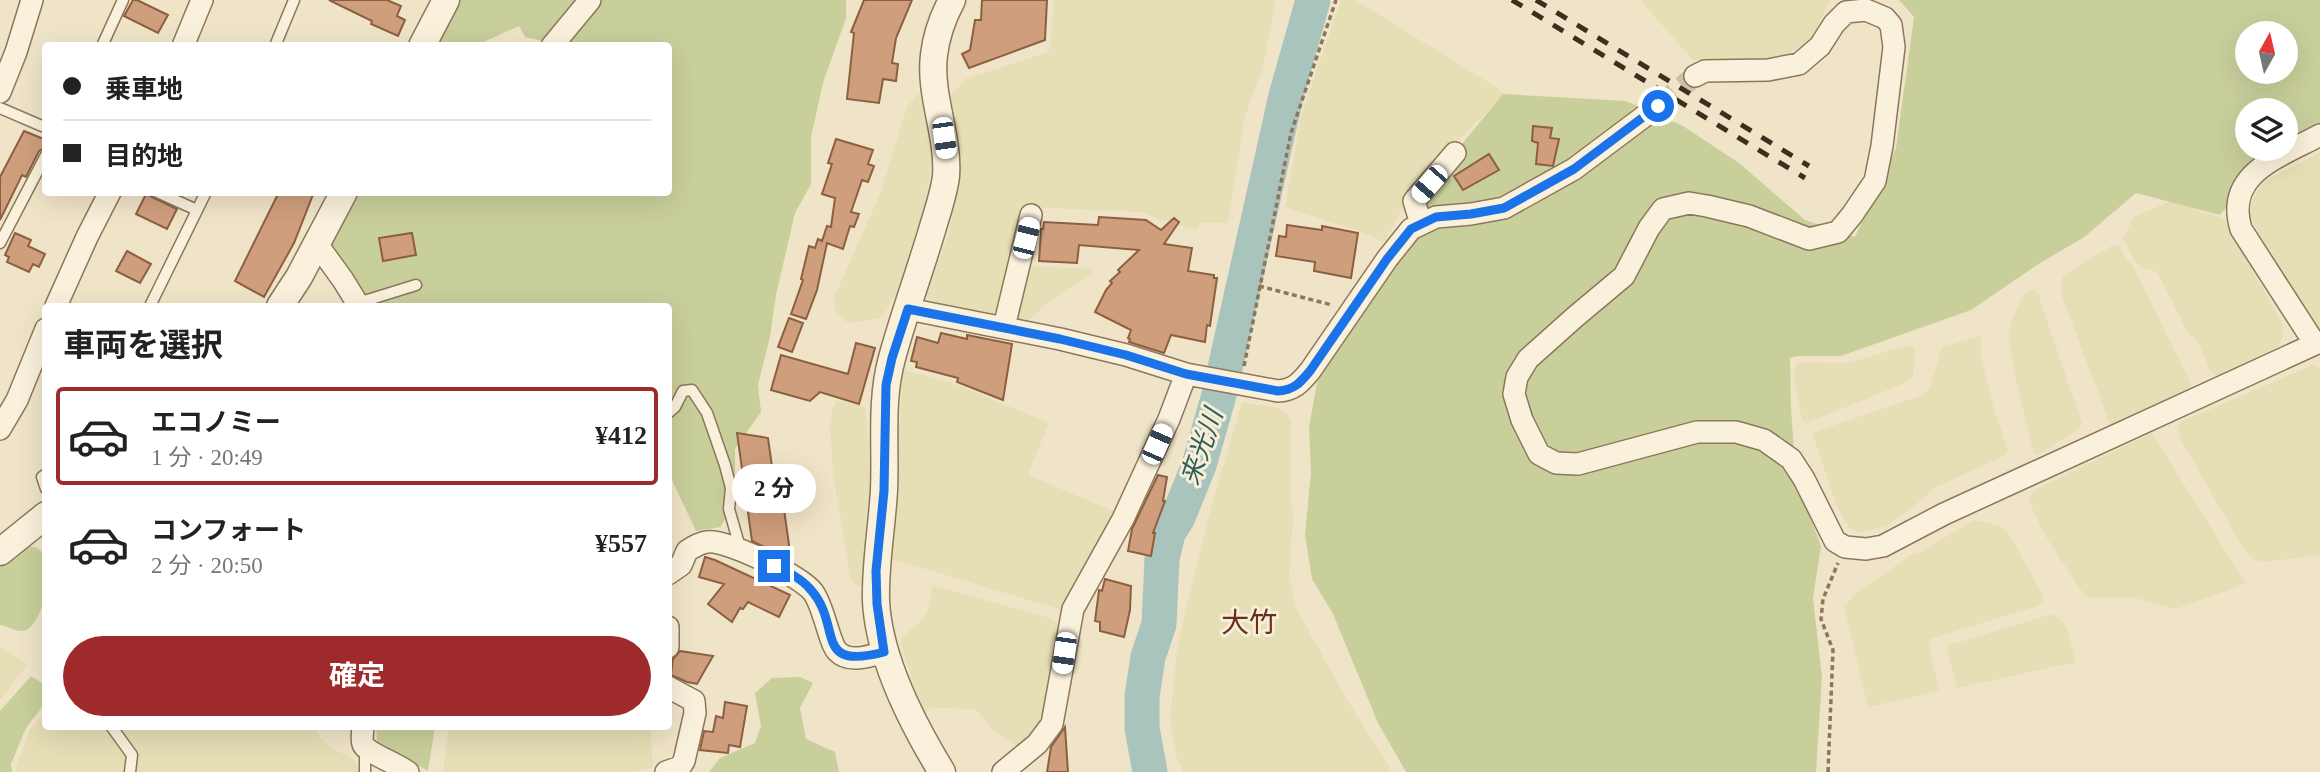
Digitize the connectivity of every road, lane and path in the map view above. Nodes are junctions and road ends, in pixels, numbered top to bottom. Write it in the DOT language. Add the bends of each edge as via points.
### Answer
graph roads {
  1 [pos="32,0"];
  2 [pos="123,0"];
  3 [pos="202,0"];
  4 [pos="294,0"];
  5 [pos="446,0"];
  6 [pos="590,0"];
  7 [pos="952,0"];
  8 [pos="1336,0"];
  9 [pos="104,42"];
  10 [pos="185,42"];
  11 [pos="277,42"];
  12 [pos="424,42"];
  13 [pos="555,42"];
  14 [pos="1695,76"];
  15 [pos="0,92"];
  16 [pos="1658,106"];
  17 [pos="0,108"];
  18 [pos="42,125"];
  19 [pos="2320,135"];
  20 [pos="1455,153"];
  21 [pos="42,163"];
  22 [pos="108,196"];
  23 [pos="166,196"];
  24 [pos="204,196"];
  25 [pos="342,196"];
  26 [pos="197,210"];
  27 [pos="1031,215"];
  28 [pos="1421,224"];
  29 [pos="0,243"];
  30 [pos="317,244"];
  31 [pos="416,285"];
  32 [pos="1259,286"];
  33 [pos="57,303"];
  34 [pos="151,303"];
  35 [pos="282,303"];
  36 [pos="357,303"];
  37 [pos="364,303"];
  38 [pos="908,309"];
  39 [pos="1353,309"];
  40 [pos="1004,327"];
  41 [pos="42,339"];
  42 [pos="1192,376"];
  43 [pos="1240,385"];
  44 [pos="672,410"];
  45 [pos="0,429"];
  46 [pos="42,518"];
  47 [pos="1844,547"];
  48 [pos="741,551"];
  49 [pos="0,552"];
  50 [pos="678,555"];
  51 [pos="672,572"];
  52 [pos="884,652"];
  53 [pos="672,689"];
  54 [pos="114,730"];
  55 [pos="363,730"];
  56 [pos="365,749"];
  57 [pos="130,772"];
  58 [pos="365,772"];
  59 [pos="408,772"];
  60 [pos="666,772"];
  61 [pos="942,772"];
  62 [pos="1003,772"];
  63 [pos="1828,772"];
  1 -- 15 [label="street"];
  2 -- 9 [label="lane"];
  3 -- 10 [label="street"];
  4 -- 11 [label="lane"];
  5 -- 12 [label="street"];
  6 -- 13 [label="street"];
  7 -- 38 [label="street" via="933,57 946,177"];
  8 -- 32 [label="path" via="1291,133"];
  14 -- 47 [label="street" via="1705,71 1768,70 1799,64 1820,46 1846,12 1866,10 1885,18 1891,25 1894,47 1875,181 1838,232 1809,239 1707,206 1689,203 1663,209 1624,276 1528,359 1517,377 1514,394 1522,420 1539,454 1556,463 1578,464 1697,432 1736,432 1764,440 1791,459 1835,541"];
  16 -- 28 [label="street" via="1574,169 1504,208 1436,217"];
  17 -- 18 [label="lane"];
  19 -- 47 [label="street" via="2258,169 2244,183 2236,214 2241,229 2315,344 1944,513 1883,546 1866,550"];
  20 -- 28 [label="street" via="1414,201"];
  21 -- 29 [label="lane"];
  22 -- 33 [label="street"];
  23 -- 26 [label="lane"];
  24 -- 26 [label="lane"];
  25 -- 30 [label="street"];
  26 -- 34 [label="lane"];
  27 -- 40 [label="street"];
  28 -- 39 [label="street" via="1411,229"];
  30 -- 35 [label="street"];
  30 -- 36 [label="street"];
  31 -- 37 [label="lane"];
  32 -- 39 [label="path"];
  32 -- 43 [label="path"];
  38 -- 40 [label="street"];
  38 -- 52 [label="street" via="886,385 884,491 876,571"];
  39 -- 43 [label="street" via="1296,387 1278,391"];
  40 -- 42 [label="street" via="1126,355"];
  41 -- 45 [label="street"];
  42 -- 43 [label="street"];
  42 -- 62 [label="street" via="1124,519 1073,609 1052,724 1037,744"];
  44 -- 48 [label="lane" via="683,391 692,390 707,413 731,488 729,509"];
  46 -- 49 [label="street"];
  47 -- 63 [label="path" via="1823,599 1821,619 1833,650"];
  48 -- 50 [label="street" via="706,542"];
  48 -- 52 [label="street" via="789,572 812,591 838,652 860,658"];
  50 -- 51 [label="street" via="681,565"];
  52 -- 61 [label="street" via="923,742"];
  53 -- 60 [label="street" via="694,701 695,713 684,761"];
  54 -- 57 [label="lane" via="132,755"];
  55 -- 56 [label="street"];
  56 -- 58 [label="lane"];
  56 -- 59 [label="street"];
}
